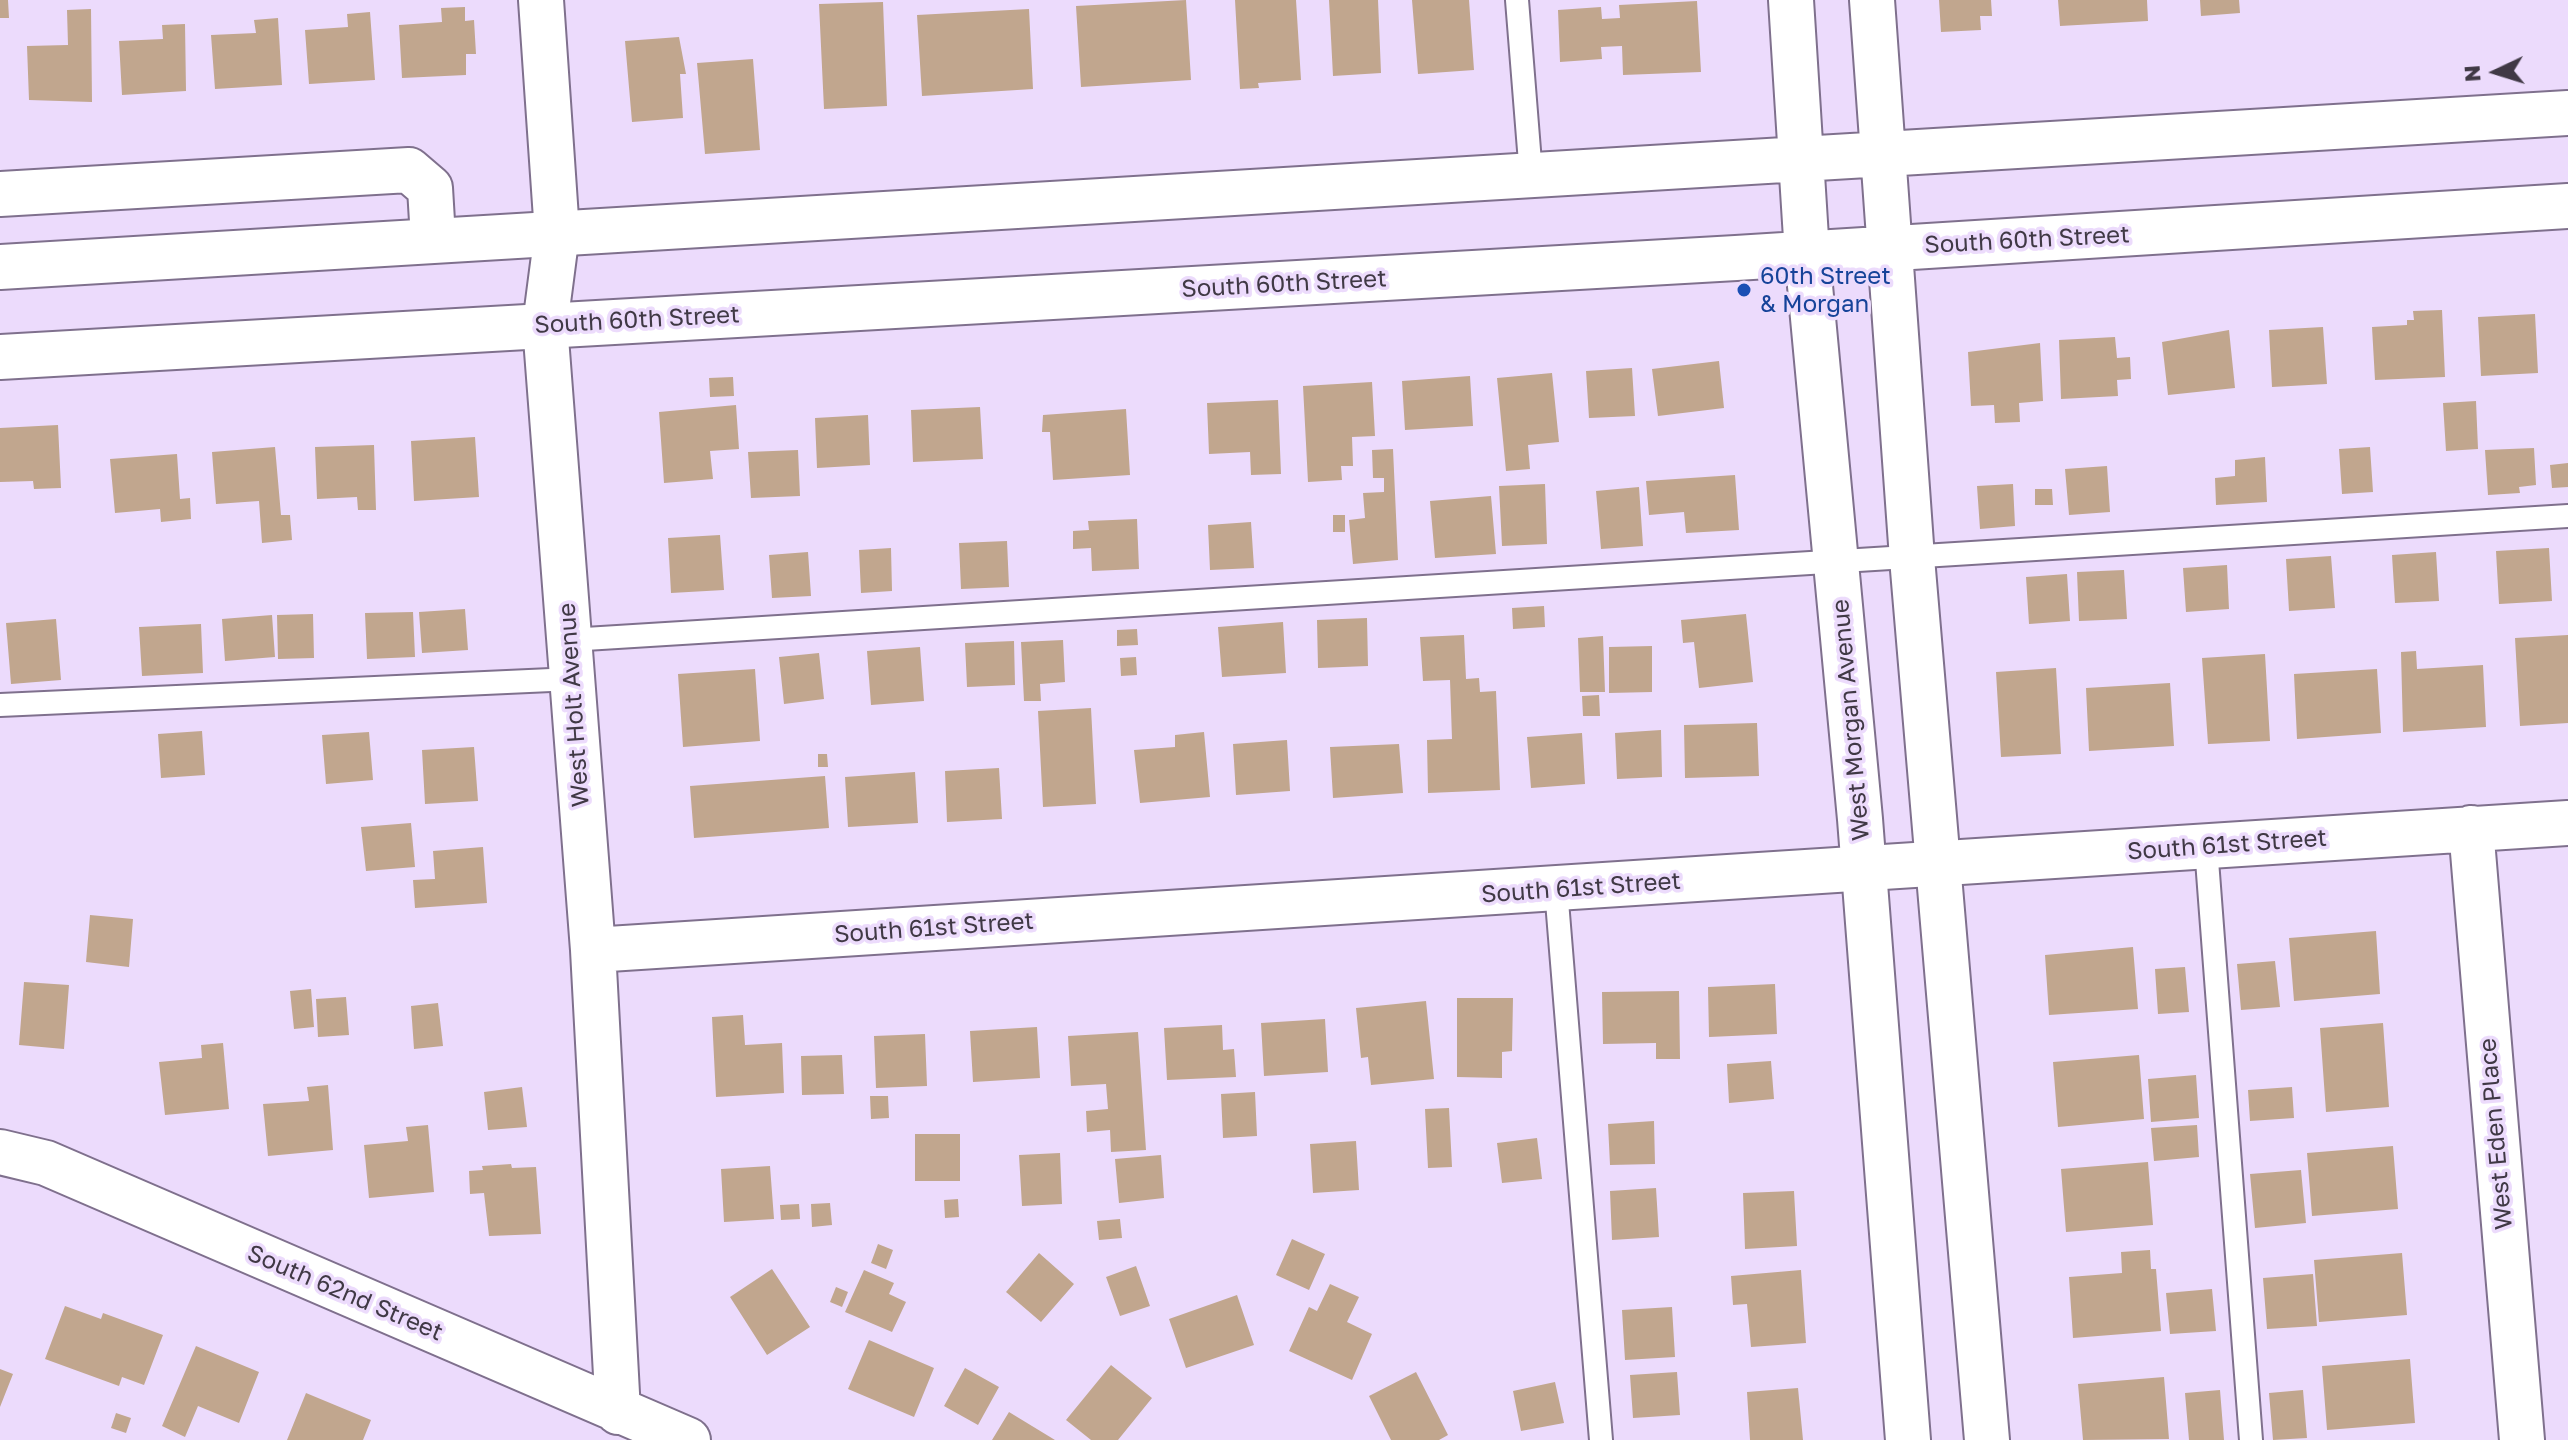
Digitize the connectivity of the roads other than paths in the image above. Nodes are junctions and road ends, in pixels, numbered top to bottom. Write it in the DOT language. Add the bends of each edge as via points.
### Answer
graph roads {
  1 [pos="541,0"];
  2 [pos="1517,0"];
  3 [pos="1791,0"];
  4 [pos="1872,0"];
  5 [pos="2568,113"];
  6 [pos="1882,155"];
  7 [pos="1800,159"];
  8 [pos="1531,175"];
  9 [pos="0,194"];
  10 [pos="2568,206"];
  11 [pos="557,233"];
  12 [pos="433,238"];
  13 [pos="1888,248"];
  14 [pos="1807,254"];
  15 [pos="0,267"];
  16 [pos="545,325"];
  17 [pos="0,357"];
  18 [pos="2568,516"];
  19 [pos="1912,558"];
  20 [pos="1836,560"];
  21 [pos="571,659"];
  22 [pos="0,705"];
  23 [pos="2568,823"];
  24 [pos="2471,828"];
  25 [pos="2206,847"];
  26 [pos="1939,866"];
  27 [pos="1864,870"];
  28 [pos="1556,889"];
  29 [pos="593,950"];
  30 [pos="0,1152"];
  31 [pos="618,1412"];
  32 [pos="688,1440"];
  33 [pos="1601,1440"];
  34 [pos="1908,1440"];
  35 [pos="1987,1440"];
  36 [pos="2251,1440"];
  37 [pos="2522,1440"];
  1 -- 11 [label="street, West Holt Avenue"];
  2 -- 8 [label="lane"];
  3 -- 7 [label="street, West Morgan Avenue"];
  4 -- 6 [label="street"];
  5 -- 6 [label="street"];
  6 -- 7 [label="street"];
  6 -- 13 [label="street"];
  7 -- 8 [label="street"];
  7 -- 14 [label="street, West Morgan Avenue"];
  8 -- 11 [label="street"];
  9 -- 12 [label="street" via="409,170 430,188"];
  10 -- 13 [label="street, South 60th Street"];
  11 -- 12 [label="street"];
  11 -- 16 [label="street, West Holt Avenue"];
  12 -- 15 [label="street"];
  13 -- 14 [label="street, South 60th Street"];
  13 -- 19 [label="street"];
  14 -- 16 [label="street, South 60th Street"];
  14 -- 20 [label="street, West Morgan Avenue"];
  16 -- 17 [label="street, South 60th Street"];
  16 -- 21 [label="street, West Holt Avenue"];
  18 -- 19 [label="lane"];
  19 -- 20 [label="lane"];
  19 -- 26 [label="street"];
  20 -- 21 [label="lane"];
  20 -- 27 [label="street, West Morgan Avenue"];
  21 -- 22 [label="lane"];
  21 -- 29 [label="street, West Holt Avenue"];
  23 -- 24 [label="street, South 61st Street"];
  24 -- 25 [label="street, South 61st Street"];
  24 -- 37 [label="street, West Eden Place"];
  25 -- 26 [label="street, South 61st Street"];
  25 -- 36 [label="lane"];
  26 -- 27 [label="street, South 61st Street"];
  26 -- 35 [label="street"];
  27 -- 28 [label="street, South 61st Street"];
  27 -- 34 [label="street, West Morgan Avenue"];
  28 -- 29 [label="street, South 61st Street"];
  28 -- 33 [label="lane"];
  29 -- 31 [label="street, West Holt Avenue"];
  30 -- 31 [label="street, South 62nd Street" via="46,1163"];
  31 -- 32 [label="street, South 62nd Street"];
}
